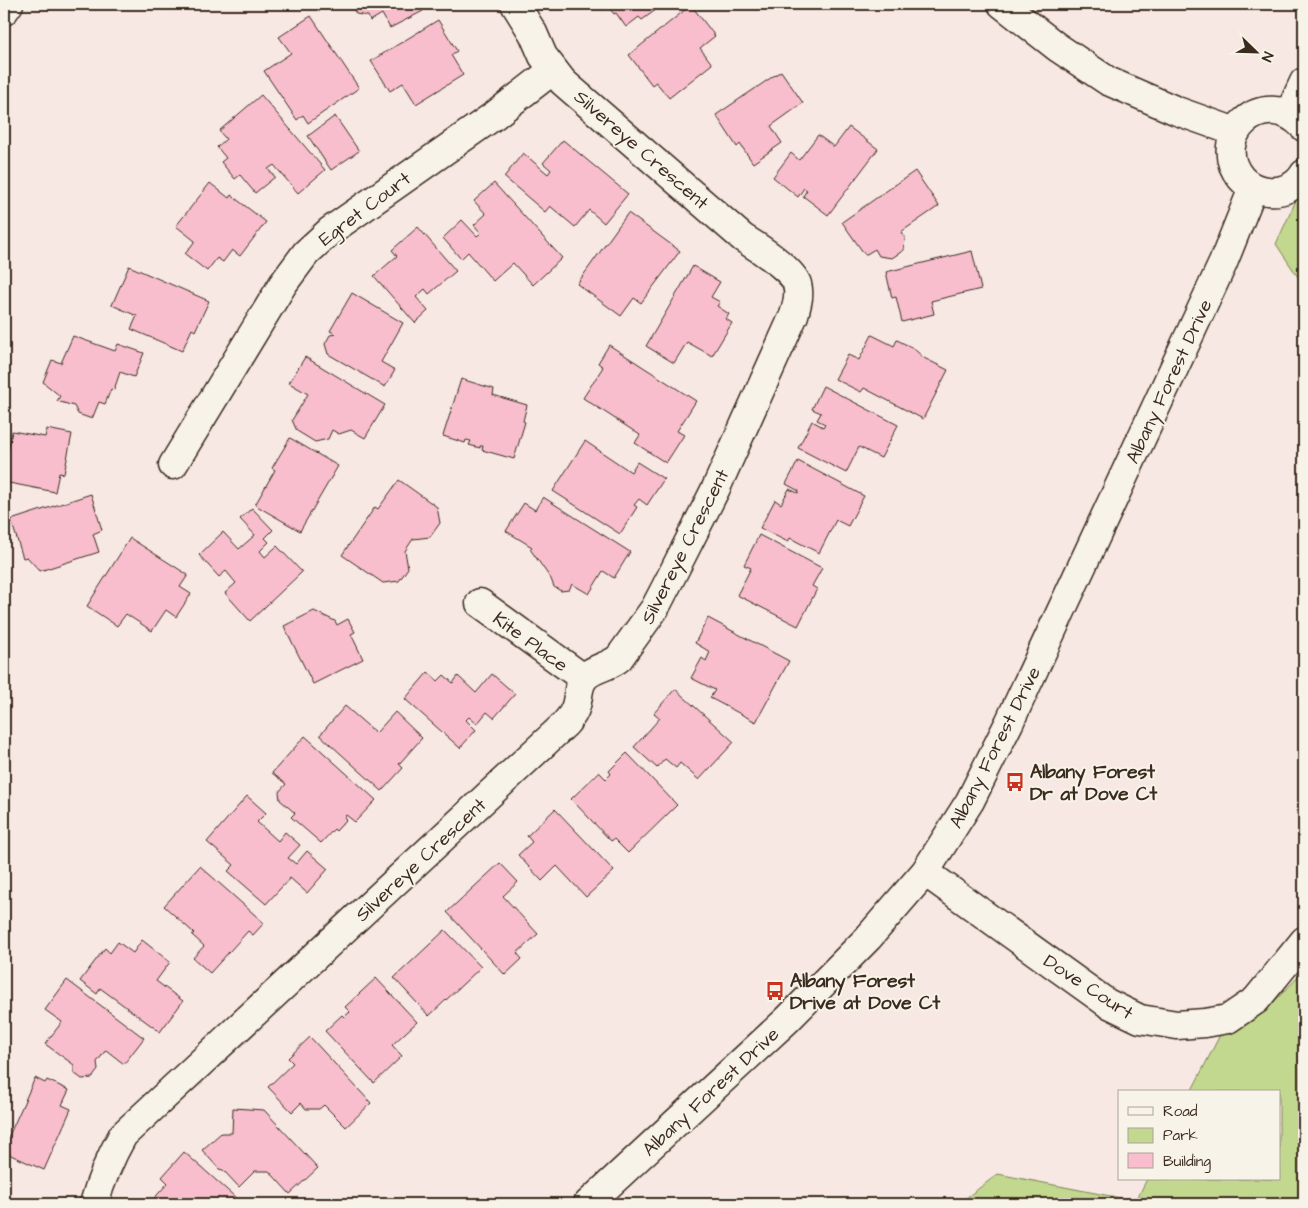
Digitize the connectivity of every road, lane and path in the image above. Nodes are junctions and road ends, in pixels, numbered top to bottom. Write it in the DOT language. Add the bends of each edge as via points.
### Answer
graph roads {
  1 [pos="9,4"];
  2 [pos="516,4"];
  3 [pos="1002,4"];
  4 [pos="4,12"];
  5 [pos="553,70"];
  6 [pos="1304,82"];
  7 [pos="1296,121"];
  8 [pos="1236,132"];
  9 [pos="1304,174"];
  10 [pos="1253,188"];
  11 [pos="173,465"];
  12 [pos="480,603"];
  13 [pos="583,678"];
  14 [pos="925,872"];
  15 [pos="1304,941"];
  16 [pos="94,1204"];
  17 [pos="588,1204"];
  1 -- 4 [label="street"];
  2 -- 5 [label="street, Silvereye Crescent"];
  3 -- 8 [label="street" via="1057,48 1108,81"];
  5 -- 11 [label="street, Egret Court" via="495,115 330,231 306,253 282,284"];
  5 -- 13 [label="street, Silvereye Crescent" via="608,122 743,238 771,257 796,281 798,290 794,315 716,488 655,608 612,665 590,672"];
  6 -- 7 [label="street"];
  7 -- 8 [label="street" via="1269,110 1250,117"];
  8 -- 10 [label="street" via="1232,142 1232,163 1244,182"];
  9 -- 10 [label="street" via="1294,185 1274,192"];
  10 -- 14 [label="street, Albany Forest Drive" via="1223,263 1009,723 970,801"];
  12 -- 13 [label="street, Kite Place"];
  13 -- 16 [label="street, Silvereye Crescent" via="574,711 565,724 123,1135 111,1156"];
  14 -- 15 [label="street, Dove Court" via="1107,1003 1140,1020 1177,1024 1228,1019 1256,1000"];
  14 -- 17 [label="street, Albany Forest Drive" via="868,938 787,1020"];
}
